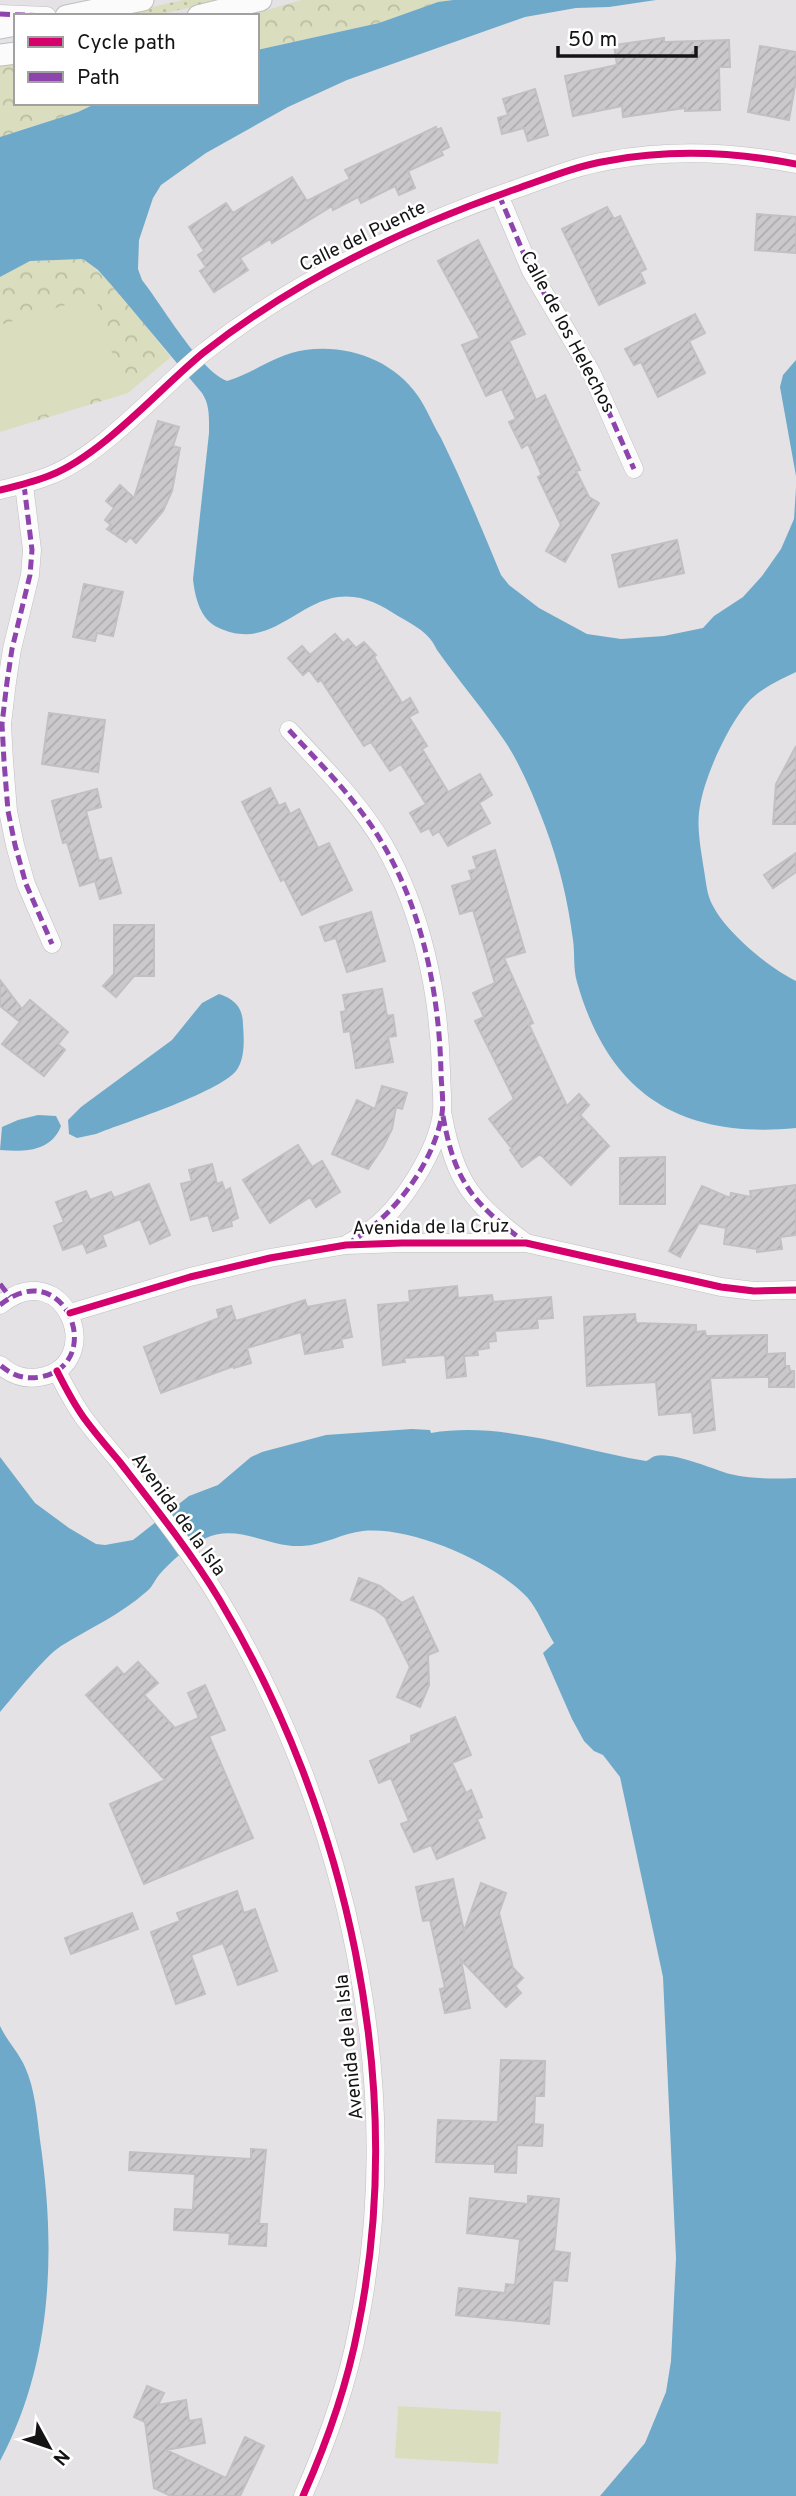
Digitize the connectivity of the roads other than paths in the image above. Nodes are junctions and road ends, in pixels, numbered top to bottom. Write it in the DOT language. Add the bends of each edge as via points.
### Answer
graph roads {
  1 [pos="143,0"];
  2 [pos="261,0"];
  3 [pos="76,14"];
  4 [pos="206,14"];
  5 [pos="796,164"];
  6 [pos="499,195"];
  7 [pos="634,469"];
  8 [pos="24,485"];
  9 [pos="0,490"];
  10 [pos="289,730"];
  11 [pos="52,944"];
  12 [pos="442,1113"];
  13 [pos="526,1243"];
  14 [pos="346,1245"];
  15 [pos="796,1290"];
  16 [pos="3,1296"];
  17 [pos="70,1313"];
  18 [pos="0,1365"];
  19 [pos="57,1371"];
  20 [pos="303,2496"];
  1 -- 3 [label="street"];
  2 -- 4 [label="street"];
  5 -- 6 [label="street, Calle del Puente" via="755,156 653,155 604,161"];
  6 -- 7 [label="street, Calle de los Helechos" via="531,271 591,372"];
  6 -- 8 [label="street, Calle del Puente" via="425,223 298,287 205,352 85,457"];
  8 -- 9 [label="street, Calle del Puente"];
  8 -- 11 [label="street" via="32,550 7,682 4,761 15,845"];
  10 -- 12 [label="street" via="353,801 403,883 418,922 440,1037"];
  12 -- 13 [label="street" via="449,1152 461,1180 497,1221"];
  12 -- 14 [label="street" via="434,1140 405,1194 372,1229"];
  13 -- 14 [label="street, Avenida de la Cruz"];
  13 -- 15 [label="street, Avenida de la Cruz" via="721,1287"];
  14 -- 17 [label="street, Avenida de la Cruz" via="190,1277"];
  16 -- 17 [label="street" via="43,1292"];
  17 -- 19 [label="street" via="75,1338 66,1362"];
  18 -- 19 [label="street" via="21,1377"];
  19 -- 20 [label="street, Avenida de la Isla" via="84,1419 197,1563 233,1622 296,1754 321,1820 353,1942 369,2037 375,2113 368,2270 341,2397"];
}
